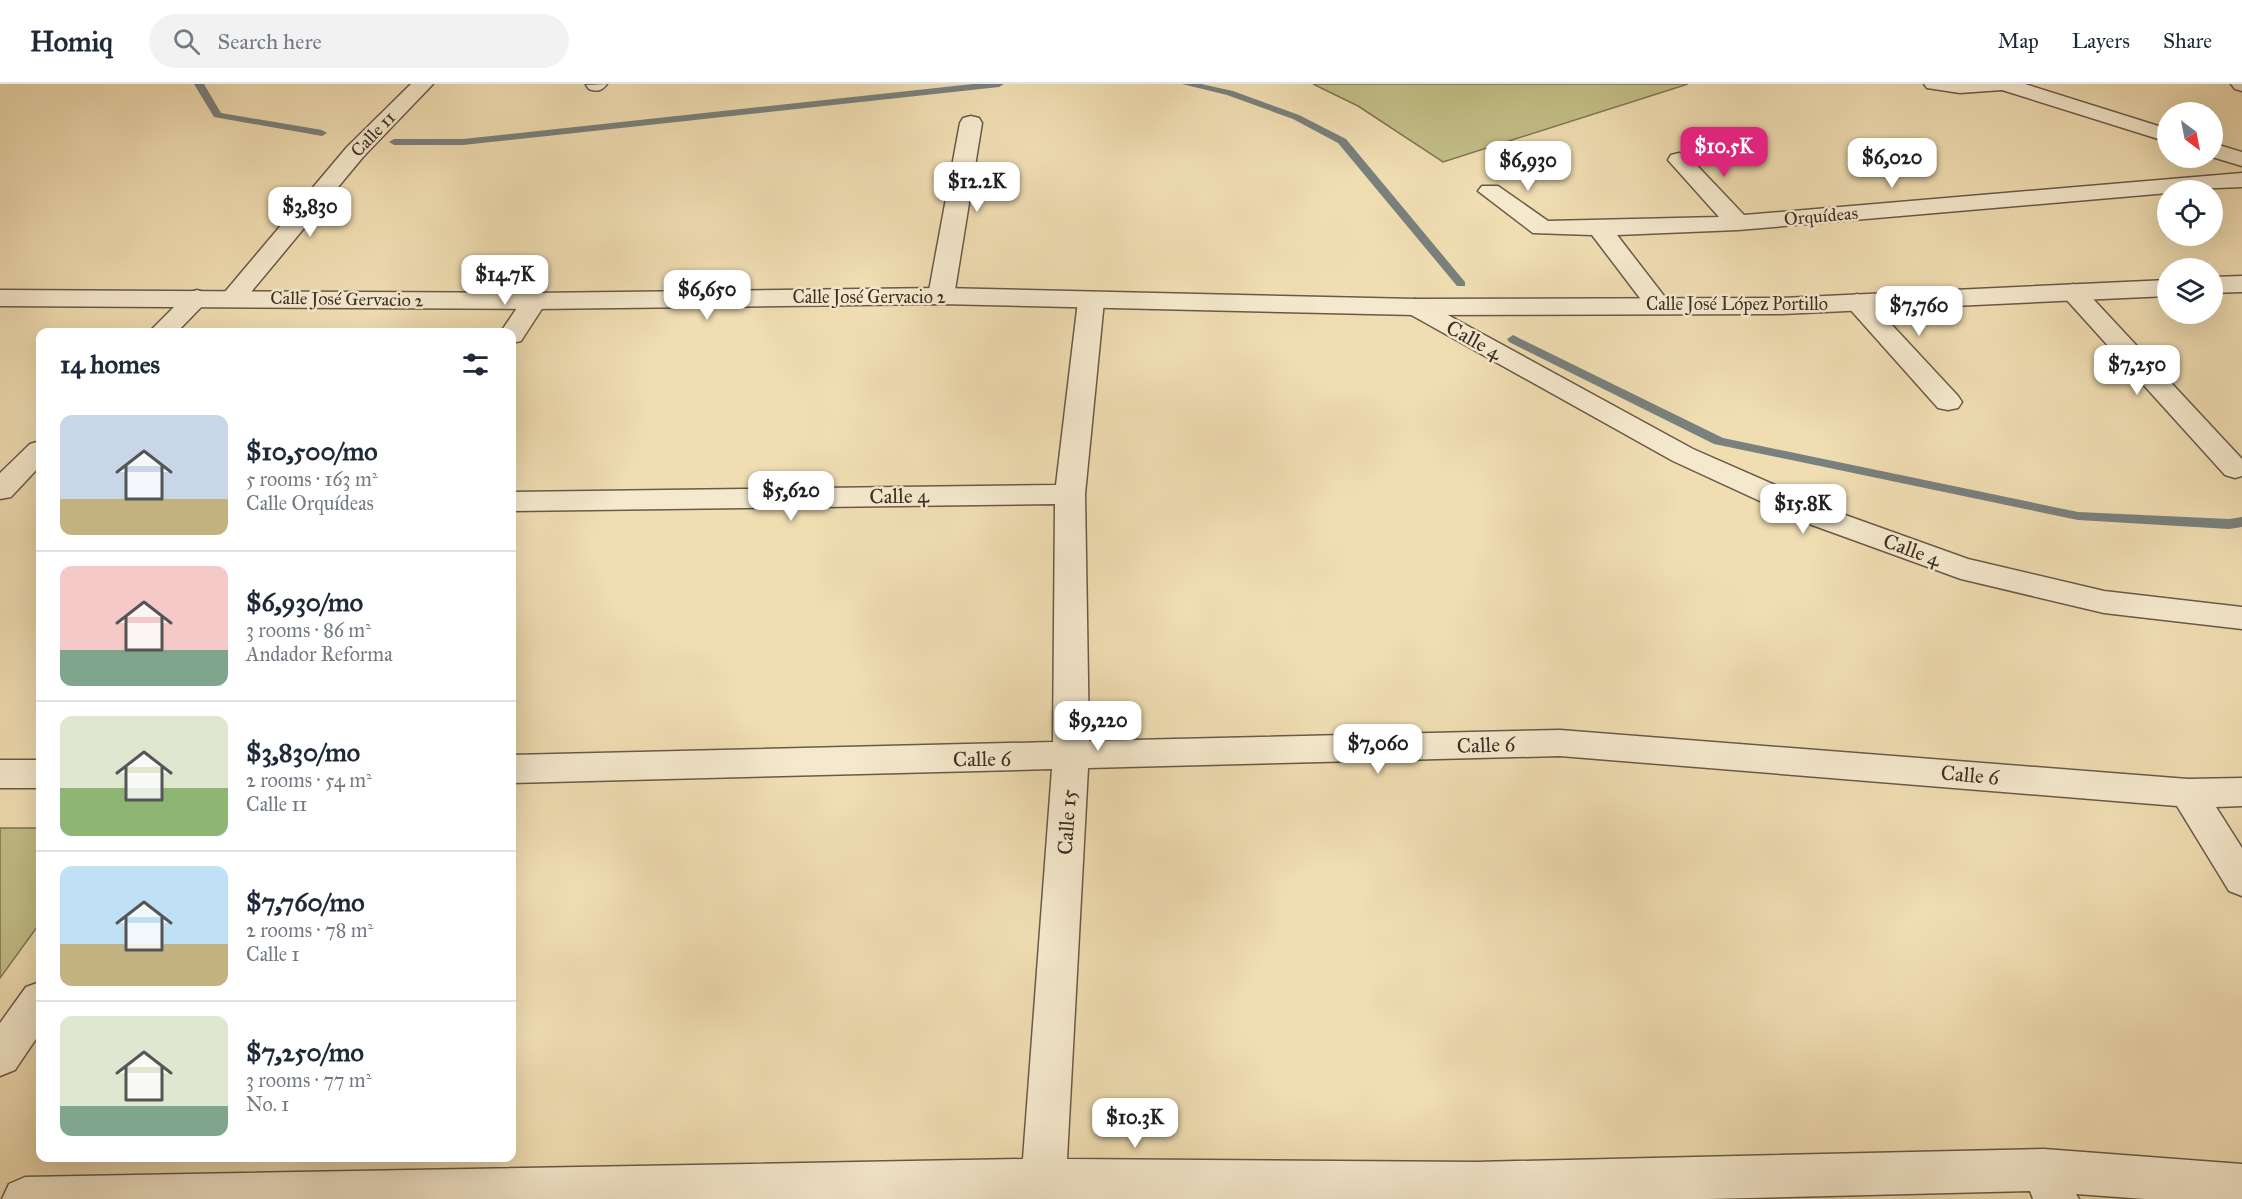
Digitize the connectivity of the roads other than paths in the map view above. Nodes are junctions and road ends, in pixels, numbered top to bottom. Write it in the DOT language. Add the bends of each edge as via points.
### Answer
graph roads {
  1 [pos="423,84"];
  2 [pos="1934,84"];
  3 [pos="2004,84"];
  4 [pos="971,123"];
  5 [pos="2157,133"];
  6 [pos="2223,153"];
  7 [pos="2242,159"];
  8 [pos="1679,160"];
  9 [pos="2242,180"];
  10 [pos="1490,191"];
  11 [pos="1738,223"];
  12 [pos="1599,228"];
  13 [pos="2242,284"];
  14 [pos="2223,285"];
  15 [pos="2157,288"];
  16 [pos="2073,292"];
  17 [pos="941,296"];
  18 [pos="0,298"];
  19 [pos="197,298"];
  20 [pos="233,298"];
  21 [pos="534,301"];
  22 [pos="1091,301"];
  23 [pos="1857,302"];
  24 [pos="1658,305"];
  25 [pos="1415,307"];
  26 [pos="166,328"];
  27 [pos="516,329"];
  28 [pos="1948,402"];
  29 [pos="36,454"];
  30 [pos="2235,469"];
  31 [pos="0,490"];
  32 [pos="1070,494"];
  33 [pos="516,501"];
  34 [pos="2242,618"];
  35 [pos="1071,757"];
  36 [pos="516,769"];
  37 [pos="0,774"];
  38 [pos="36,774"];
  39 [pos="2242,792"];
  40 [pos="2188,793"];
  41 [pos="2242,880"];
  42 [pos="36,1006"];
  43 [pos="0,1057"];
  44 [pos="2050,1185"];
  45 [pos="2242,1185"];
  46 [pos="1043,1190"];
  47 [pos="25,1199"];
  1 -- 20 [label="street, Calle 11" via="354,152"];
  2 -- 3 [label="street"];
  3 -- 5 [label="street"];
  4 -- 17 [label="street"];
  6 -- 7 [label="street"];
  8 -- 11 [label="street"];
  9 -- 11 [label="street, Orquídeas"];
  10 -- 12 [label="street, Orquídeas" via="1542,228"];
  11 -- 12 [label="street, Orquídeas"];
  12 -- 24 [label="street"];
  13 -- 14 [label="street"];
  15 -- 16 [label="street, Calle José López Portillo"];
  16 -- 23 [label="street, Calle José López Portillo"];
  16 -- 30 [label="street"];
  17 -- 21 [label="street, Calle José Gervacio 2"];
  17 -- 22 [label="street, Calle José Gervacio 2"];
  18 -- 19 [label="street, Calle José Gervacio 2"];
  19 -- 20 [label="street, Calle José Gervacio 2"];
  19 -- 26 [label="street"];
  20 -- 21 [label="street, Calle José Gervacio 2"];
  21 -- 27 [label="street"];
  22 -- 25 [label="street, Calle José Gervacio 2"];
  22 -- 32 [label="street, Calle 15"];
  23 -- 24 [label="street, Calle José López Portillo"];
  23 -- 28 [label="street"];
  24 -- 25 [label="street, Calle José López Portillo"];
  25 -- 34 [label="street, Calle 4" via="1683,455 1823,518 1961,568 2104,602"];
  29 -- 31 [label="street"];
  32 -- 33 [label="street, Calle 4"];
  32 -- 35 [label="street, Calle 15"];
  35 -- 36 [label="street, Calle 6"];
  35 -- 40 [label="street, Calle 6" via="1560,743"];
  35 -- 46 [label="street, Calle 15"];
  37 -- 38 [label="street"];
  39 -- 40 [label="street, Calle 6"];
  40 -- 41 [label="street"];
  42 -- 43 [label="street"];
  44 -- 45 [label="street"];
  44 -- 46 [label="street" via="1476,1183"];
  46 -- 47 [label="street"];
}
